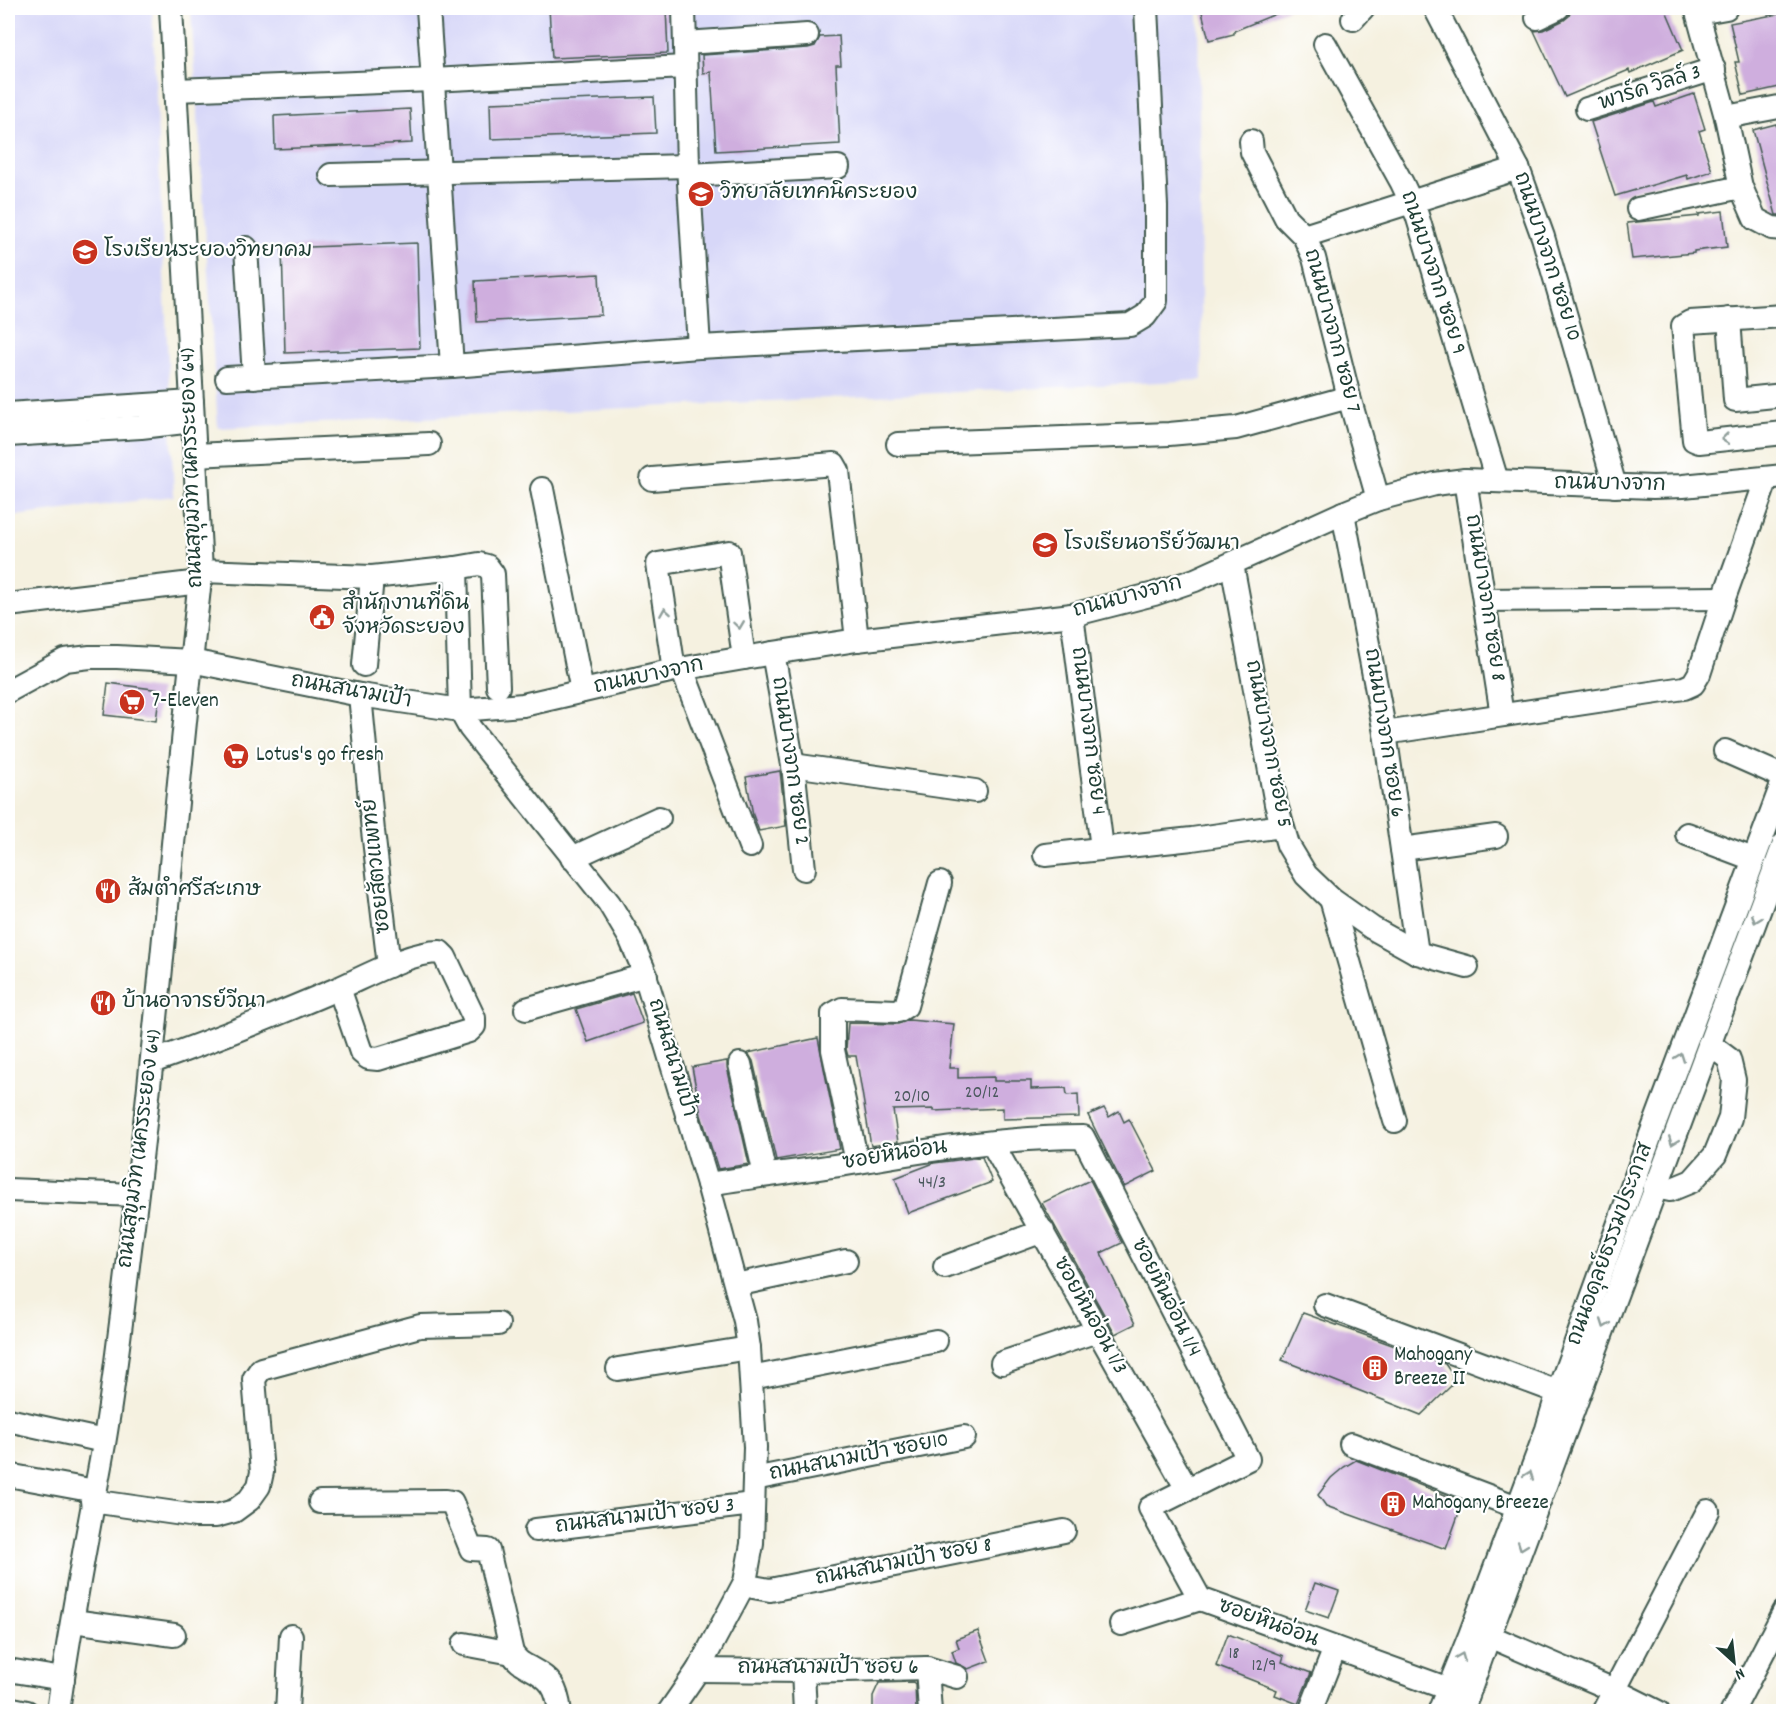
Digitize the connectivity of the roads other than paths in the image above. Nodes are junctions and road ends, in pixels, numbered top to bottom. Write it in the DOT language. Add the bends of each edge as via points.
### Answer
graph roads {
  1 [pos="171,8"];
  2 [pos="428,8"];
  3 [pos="684,8"];
  4 [pos="1146,8"];
  5 [pos="1435,8"];
  6 [pos="1558,8"];
  7 [pos="1726,8"];
  8 [pos="1697,10"];
  9 [pos="1538,18"];
  10 [pos="807,34"];
  11 [pos="685,43"];
  12 [pos="1325,44"];
  13 [pos="685,67"];
  14 [pos="1714,69"];
  15 [pos="432,80"];
  16 [pos="176,90"];
  17 [pos="1784,106"];
  18 [pos="1587,109"];
  19 [pos="1726,117"];
  20 [pos="1251,141"];
  21 [pos="838,167"];
  22 [pos="1518,168"];
  23 [pos="689,170"];
  24 [pos="438,172"];
  25 [pos="331,175"];
  26 [pos="1741,187"];
  27 [pos="1412,203"];
  28 [pos="1638,208"];
  29 [pos="1784,229"];
  30 [pos="1304,236"];
  31 [pos="246,248"];
  32 [pos="1784,315"];
  33 [pos="1729,319"];
  34 [pos="699,347"];
  35 [pos="452,366"];
  36 [pos="254,377"];
  37 [pos="227,378"];
  38 [pos="1784,395"];
  39 [pos="1349,397"];
  40 [pos="192,412"];
  41 [pos="8,414"];
  42 [pos="1784,433"];
  43 [pos="8,435"];
  44 [pos="429,444"];
  45 [pos="898,444"];
  46 [pos="195,455"];
  47 [pos="1775,477"];
  48 [pos="652,479"];
  49 [pos="1465,480"];
  50 [pos="1497,481"];
  51 [pos="1615,486"];
  52 [pos="542,489"];
  53 [pos="1378,499"];
  54 [pos="1343,513"];
  55 [pos="1232,564"];
  56 [pos="456,568"];
  57 [pos="201,577"];
  58 [pos="372,577"];
  59 [pos="1724,598"];
  60 [pos="1484,600"];
  61 [pos="8,604"];
  62 [pos="1072,615"];
  63 [pos="857,640"];
  64 [pos="773,653"];
  65 [pos="744,658"];
  66 [pos="191,661"];
  67 [pos="364,664"];
  68 [pos="678,669"];
  69 [pos="498,687"];
  70 [pos="8,691"];
  71 [pos="582,691"];
  72 [pos="360,695"];
  73 [pos="460,710"];
  74 [pos="1502,716"];
  75 [pos="1385,733"];
  76 [pos="1725,751"];
  77 [pos="793,765"];
  78 [pos="1784,778"];
  79 [pos="975,791"];
  80 [pos="659,818"];
  81 [pos="1282,826"];
  82 [pos="1687,834"];
  83 [pos="1496,836"];
  84 [pos="1784,844"];
  85 [pos="750,846"];
  86 [pos="1102,848"];
  87 [pos="1402,849"];
  88 [pos="1045,855"];
  89 [pos="572,858"];
  90 [pos="1753,859"];
  91 [pos="804,870"];
  92 [pos="1778,873"];
  93 [pos="940,883"];
  94 [pos="1331,899"];
  95 [pos="1417,953"];
  96 [pos="389,966"];
  97 [pos="1467,967"];
  98 [pos="646,975"];
  99 [pos="339,988"];
  100 [pos="526,1009"];
  101 [pos="1709,1044"];
  102 [pos="152,1062"];
  103 [pos="740,1064"];
  104 [pos="1674,1107"];
  105 [pos="1395,1121"];
  106 [pos="1083,1137"];
  107 [pos="992,1143"];
  108 [pos="857,1162"];
  109 [pos="765,1175"];
  110 [pos="708,1184"];
  111 [pos="1655,1187"];
  112 [pos="8,1193"];
  113 [pos="136,1194"];
  114 [pos="1043,1231"];
  115 [pos="846,1261"];
  116 [pos="945,1267"];
  117 [pos="736,1285"];
  118 [pos="1325,1305"];
  119 [pos="498,1323"];
  120 [pos="1097,1331"];
  121 [pos="936,1341"];
  122 [pos="749,1348"];
  123 [pos="1002,1363"];
  124 [pos="618,1369"];
  125 [pos="751,1378"];
  126 [pos="1558,1392"];
  127 [pos="8,1420"];
  128 [pos="964,1437"];
  129 [pos="104,1441"];
  130 [pos="1351,1444"];
  131 [pos="1248,1459"];
  132 [pos="8,1475"];
  133 [pos="754,1479"];
  134 [pos="1187,1489"];
  135 [pos="94,1496"];
  136 [pos="320,1502"];
  137 [pos="753,1504"];
  138 [pos="1518,1507"];
  139 [pos="1708,1511"];
  140 [pos="536,1530"];
  141 [pos="1064,1531"];
  142 [pos="745,1582"];
  143 [pos="1200,1599"];
  144 [pos="1784,1612"];
  145 [pos="73,1621"];
  146 [pos="1121,1624"];
  147 [pos="174,1635"];
  148 [pos="291,1636"];
  149 [pos="1489,1636"];
  150 [pos="464,1644"];
  151 [pos="1335,1648"];
  152 [pos="512,1653"];
  153 [pos="927,1668"];
  154 [pos="8,1670"];
  155 [pos="698,1670"];
  156 [pos="803,1671"];
  157 [pos="957,1677"];
  158 [pos="63,1679"];
  159 [pos="1614,1690"];
  160 [pos="1460,1699"];
  161 [pos="8,1708"];
  162 [pos="27,1712"];
  163 [pos="58,1712"];
  164 [pos="287,1712"];
  165 [pos="560,1712"];
  166 [pos="669,1712"];
  167 [pos="805,1712"];
  168 [pos="930,1712"];
  169 [pos="1310,1712"];
  170 [pos="1439,1712"];
  171 [pos="1603,1712"];
  172 [pos="1658,1712"];
  173 [pos="1732,1712"];
  1 -- 16 [label="street, ถนนสุขุมวิท (นครระยอง 64)"];
  2 -- 15 [label="street"];
  3 -- 11 [label="street"];
  4 -- 34 [label="street" via="1156,206 1156,301 1145,316 1130,325"];
  5 -- 22 [label="street, ถนนบางจาก ซอย 10"];
  6 -- 9 [label="street"];
  7 -- 8 [label="street"];
  8 -- 14 [label="street"];
  10 -- 11 [label="street"];
  11 -- 13 [label="street"];
  12 -- 27 [label="street, ถนนบางจาก ซอย 9"];
  13 -- 15 [label="street"];
  13 -- 23 [label="street"];
  14 -- 18 [label="street, พาร์ค วิลล์ 3"];
  14 -- 19 [label="street"];
  15 -- 16 [label="street"];
  15 -- 24 [label="street"];
  16 -- 40 [label="street, ถนนสุขุมวิท (นครระยอง 64)"];
  17 -- 19 [label="street"];
  19 -- 26 [label="street"];
  20 -- 30 [label="street, ถนนบางจาก ซอย 7" via="1252,152 1286,218"];
  21 -- 23 [label="street"];
  22 -- 27 [label="street"];
  22 -- 51 [label="street, ถนนบางจาก ซอย 10" via="1543,237"];
  23 -- 24 [label="street"];
  23 -- 34 [label="street"];
  24 -- 25 [label="street"];
  24 -- 35 [label="street"];
  26 -- 28 [label="street"];
  26 -- 29 [label="street" via="1755,219"];
  27 -- 30 [label="street"];
  27 -- 50 [label="street, ถนนบางจาก ซอย 9"];
  30 -- 39 [label="street, ถนนบางจาก ซอย 7" via="1314,258"];
  31 -- 36 [label="street"];
  32 -- 33 [label="street"];
  33 -- 38 [label="street" via="1735,400"];
  42 -- 33 [label="street, one-way" via="1694,440 1683,326"];
  34 -- 35 [label="street"];
  35 -- 36 [label="street"];
  36 -- 37 [label="street"];
  39 -- 45 [label="street" via="1236,428"];
  39 -- 53 [label="street, ถนนบางจาก ซอย 7"];
  40 -- 41 [label="street"];
  40 -- 43 [label="street" via="141,427"];
  40 -- 46 [label="street, ถนนสุขุมวิท (นครระยอง 64)"];
  44 -- 46 [label="street"];
  46 -- 57 [label="street, ถนนสุขุมวิท (นครระยอง 64)"];
  47 -- 51 [label="street, ถนนบางจาก" via="1683,486"];
  47 -- 59 [label="street"];
  48 -- 63 [label="street" via="834,464 838,471"];
  49 -- 50 [label="street, ถนนบางจาก"];
  49 -- 53 [label="street, ถนนบางจาก"];
  49 -- 60 [label="street, ถนนบางจาก ซอย 8"];
  50 -- 51 [label="street, ถนนบางจาก"];
  52 -- 71 [label="street"];
  53 -- 54 [label="street, ถนนบางจาก"];
  54 -- 55 [label="street, ถนนบางจาก"];
  54 -- 75 [label="street, ถนนบางจาก ซอย 6"];
  55 -- 62 [label="street, ถนนบางจาก" via="1154,594"];
  55 -- 81 [label="street, ถนนบางจาก ซอย 5"];
  56 -- 58 [label="street"];
  56 -- 69 [label="street" via="479,564 488,566 493,574"];
  56 -- 73 [label="street"];
  57 -- 58 [label="street"];
  57 -- 61 [label="street"];
  57 -- 66 [label="street, ถนนสุขุมวิท (นครระยอง 64)"];
  58 -- 67 [label="street"];
  59 -- 60 [label="street"];
  59 -- 74 [label="street" via="1693,684"];
  60 -- 74 [label="street, ถนนบางจาก ซอย 8"];
  62 -- 63 [label="street, ถนนบางจาก"];
  62 -- 86 [label="street, ถนนบางจาก ซอย 4"];
  63 -- 64 [label="street, ถนนบางจาก"];
  64 -- 65 [label="street, ถนนบางจาก"];
  64 -- 77 [label="street, ถนนบางจาก ซอย 2"];
  65 -- 68 [label="street, ถนนบางจาก"];
  68 -- 65 [label="street, one-way" via="658,564 729,552"];
  66 -- 70 [label="street, ถนนสนามเป้า" via="117,657 65,660"];
  66 -- 72 [label="street, ถนนสนามเป้า"];
  66 -- 102 [label="street, ถนนสุขุมวิท (นครระยอง 64)"];
  68 -- 71 [label="street, ถนนบางจาก"];
  68 -- 85 [label="street"];
  71 -- 73 [label="street, ถนนบางจาก" via="523,705"];
  72 -- 73 [label="street, ถนนสนามเป้า"];
  72 -- 96 [label="street, ซอยสัตวแพทย์"];
  73 -- 89 [label="street, ถนนสนามเป้า"];
  74 -- 75 [label="street"];
  75 -- 87 [label="street, ถนนบางจาก ซอย 6"];
  76 -- 78 [label="street"];
  77 -- 79 [label="street"];
  77 -- 91 [label="street, ถนนบางจาก ซอย 2"];
  78 -- 90 [label="street, ถนนอดุลย์ธรรมประภาส"];
  80 -- 89 [label="street"];
  81 -- 86 [label="street"];
  81 -- 94 [label="street, ถนนบางจาก ซอย 5" via="1305,875"];
  82 -- 90 [label="street"];
  83 -- 87 [label="street"];
  84 -- 92 [label="street, ถนนอดุลย์ธรรมประภาส"];
  86 -- 88 [label="street"];
  87 -- 95 [label="street, ถนนบางจาก ซอย 6"];
  89 -- 98 [label="street, ถนนสนามเป้า" via="609,903"];
  104 -- 90 [label="street, ถนนอดุลย์ธรรมประภาส, one-way"];
  92 -- 101 [label="street, ถนนอดุลย์ธรรมประภาส, one-way"];
  93 -- 108 [label="street" via="906,1006 898,1011 842,1009 833,1014 832,1050"];
  94 -- 95 [label="street, ถนนบางจาก ซอย 5"];
  94 -- 105 [label="street"];
  95 -- 97 [label="street, ถนนบางจาก ซอย 5"];
  96 -- 99 [label="street, ซอยสัตวแพทย์"];
  96 -- 99 [label="street, ซอยสัตวแพทย์" via="440,952 446,957 474,1018 474,1026 469,1031 378,1059 368,1058 361,1052"];
  98 -- 100 [label="street"];
  98 -- 110 [label="street, ถนนสนามเป้า"];
  99 -- 102 [label="street, ซอยสัตวแพทย์"];
  101 -- 104 [label="street, ถนนอดุลย์ธรรมประภาส"];
  101 -- 111 [label="street" via="1729,1059 1734,1080 1730,1118 1715,1155 1692,1181 1670,1190"];
  102 -- 113 [label="street, ถนนสุขุมวิท (นครระยอง 64)"];
  103 -- 109 [label="street"];
  104 -- 111 [label="street, ถนนอดุลย์ธรรมประภาส, one-way"];
  104 -- 126 [label="street, ถนนอดุลย์ธรรมประภาส"];
  106 -- 107 [label="street, ซอยหินอ่อน"];
  106 -- 131 [label="street, ซอยหินอ่อน 1/4"];
  107 -- 108 [label="street, ซอยหินอ่อน"];
  107 -- 114 [label="street, ซอยหินอ่อน 1/3"];
  108 -- 109 [label="street, ซอยหินอ่อน"];
  109 -- 110 [label="street, ซอยหินอ่อน"];
  110 -- 117 [label="street, ถนนสนามเป้า"];
  111 -- 149 [label="street, ถนนอดุลย์ธรรมประภาส, one-way"];
  112 -- 113 [label="street"];
  113 -- 129 [label="street, ถนนสุขุมวิท (นครระยอง 64)"];
  114 -- 116 [label="street"];
  114 -- 120 [label="street, ซอยหินอ่อน 1/3"];
  115 -- 117 [label="street"];
  117 -- 122 [label="street, ถนนสนามเป้า"];
  118 -- 126 [label="street"];
  119 -- 135 [label="street" via="420,1326 261,1369 254,1379 262,1472 259,1486 249,1500 234,1511 196,1516"];
  120 -- 123 [label="street"];
  120 -- 134 [label="street, ซอยหินอ่อน 1/3"];
  121 -- 125 [label="street"];
  122 -- 124 [label="street"];
  122 -- 125 [label="street, ถนนสนามเป้า"];
  125 -- 133 [label="street, ถนนสนามเป้า"];
  138 -- 126 [label="street, ถนนอดุลย์ธรรมประภาส, one-way"];
  127 -- 129 [label="street"];
  128 -- 133 [label="street, ถนนสนามเป้า ซอย10"];
  129 -- 135 [label="street, ถนนสุขุมวิท (นครระยอง 64)"];
  130 -- 138 [label="street"];
  131 -- 134 [label="street, ซอยหินอ่อน"];
  132 -- 135 [label="street"];
  133 -- 137 [label="street, ถนนสนามเป้า"];
  134 -- 143 [label="street, ซอยหินอ่อน" via="1150,1508"];
  135 -- 145 [label="street, ถนนสุขุมวิท (นครระยอง 64)"];
  136 -- 152 [label="street" via="452,1502 471,1549 488,1550"];
  137 -- 140 [label="street, ถนนสนามเป้า ซอย 3"];
  137 -- 142 [label="street, ถนนสนามเป้า" via="752,1544"];
  160 -- 138 [label="street, ถนนอดุลย์ธรรมประภาส, one-way"];
  139 -- 159 [label="street"];
  141 -- 142 [label="street, ถนนสนามเป้า ซอย 8" via="770,1590"];
  142 -- 155 [label="street, ถนนสนามเป้า"];
  143 -- 146 [label="street"];
  143 -- 151 [label="street, ซอยหินอ่อน"];
  144 -- 173 [label="street"];
  145 -- 147 [label="street"];
  145 -- 158 [label="street, ถนนสุขุมวิท (นครระยอง 64)"];
  148 -- 164 [label="street"];
  149 -- 159 [label="street"];
  149 -- 160 [label="street, ถนนอดุลย์ธรรมประภาส"];
  150 -- 152 [label="street"];
  151 -- 160 [label="street, ซอยหินอ่อน"];
  151 -- 169 [label="street"];
  152 -- 165 [label="street" via="517,1661 549,1679 558,1696"];
  153 -- 156 [label="street, ถนนสนามเป้า ซอย 6"];
  153 -- 157 [label="street, ถนนสนามเป้า ซอย 6"];
  153 -- 168 [label="street"];
  154 -- 158 [label="street"];
  155 -- 156 [label="street, ถนนสนามเป้า ซอย 6"];
  155 -- 166 [label="street, ถนนสนามเป้า"];
  156 -- 167 [label="street"];
  158 -- 163 [label="street, ถนนสุขุมวิท (นครระยอง 64)"];
  159 -- 171 [label="street"];
  159 -- 172 [label="street"];
  160 -- 170 [label="street, ถนนอดุลย์ธรรมประภาส"];
  161 -- 162 [label="street"];
}
